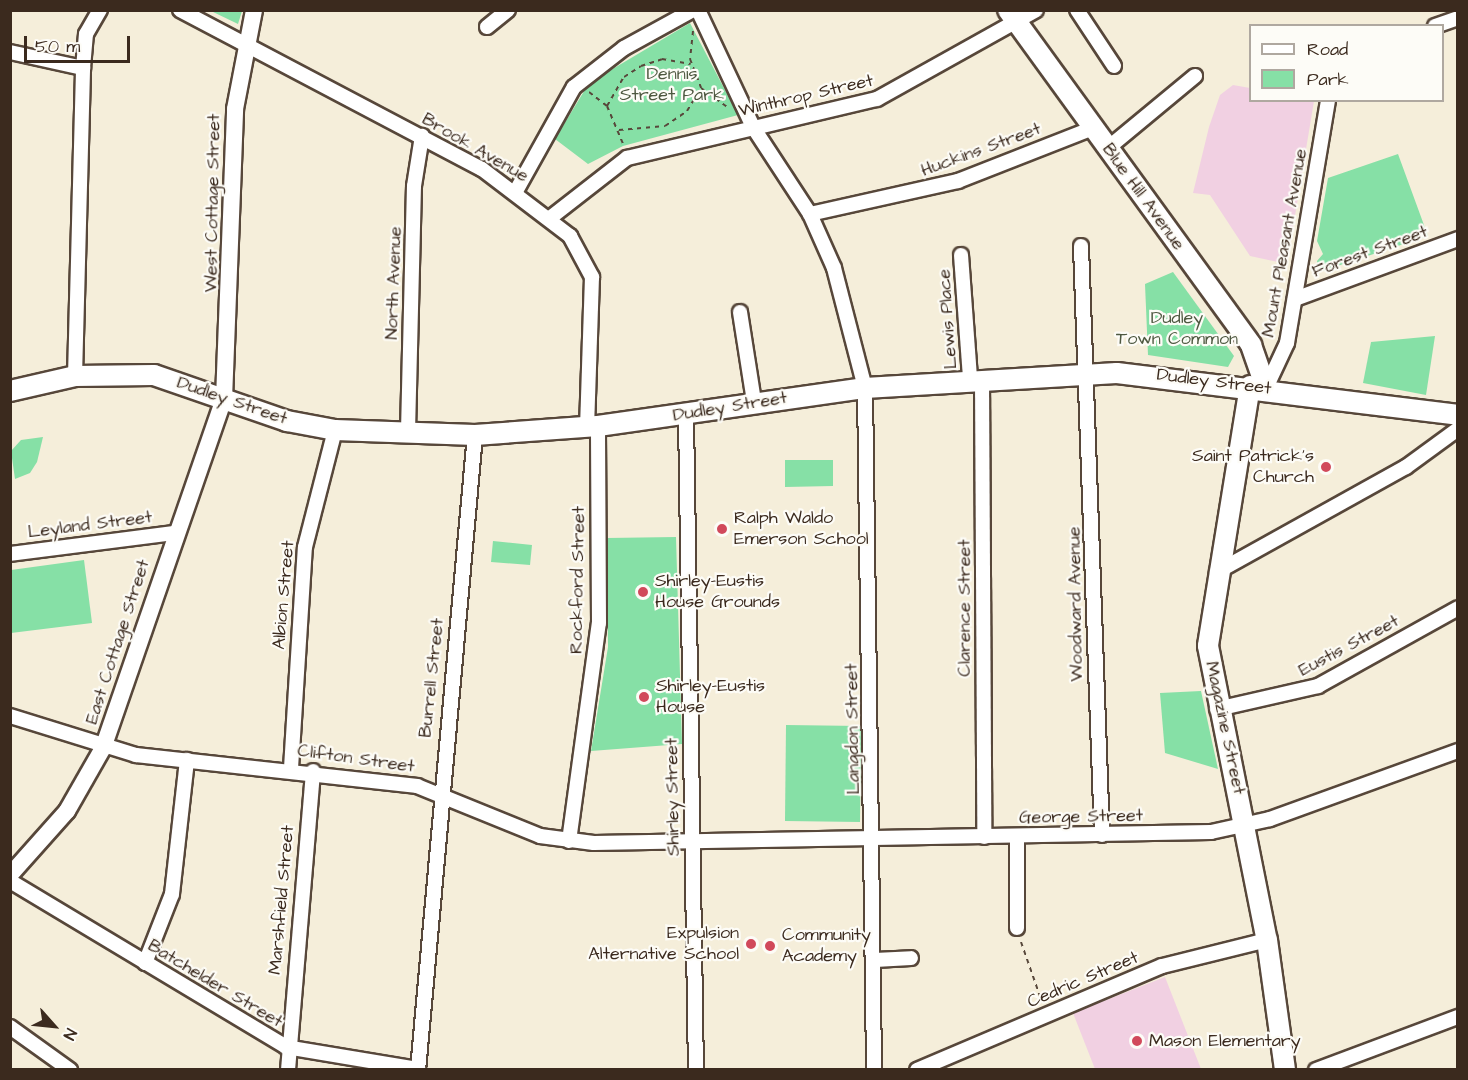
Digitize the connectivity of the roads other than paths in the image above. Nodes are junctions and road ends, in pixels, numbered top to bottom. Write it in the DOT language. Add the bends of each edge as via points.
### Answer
graph roads {
  1 [pos="180,10"];
  2 [pos="254,10"];
  3 [pos="508,10"];
  4 [pos="693,10"];
  5 [pos="698,10"];
  6 [pos="1036,10"];
  7 [pos="1077,10"];
  8 [pos="100,11"];
  9 [pos="1013,17"];
  10 [pos="1458,18"];
  11 [pos="1441,24"];
  12 [pos="487,27"];
  13 [pos="244,46"];
  14 [pos="10,52"];
  15 [pos="1114,66"];
  16 [pos="83,68"];
  17 [pos="1195,76"];
  18 [pos="1328,102"];
  19 [pos="753,127"];
  20 [pos="1093,128"];
  21 [pos="422,136"];
  22 [pos="1108,148"];
  23 [pos="516,191"];
  24 [pos="810,214"];
  25 [pos="550,218"];
  26 [pos="1458,239"];
  27 [pos="1081,246"];
  28 [pos="961,255"];
  29 [pos="1295,299"];
  30 [pos="740,312"];
  31 [pos="1089,373"];
  32 [pos="75,376"];
  33 [pos="976,379"];
  34 [pos="1258,387"];
  35 [pos="865,388"];
  36 [pos="10,391"];
  37 [pos="224,399"];
  38 [pos="754,401"];
  39 [pos="686,415"];
  40 [pos="1458,416"];
  41 [pos="593,427"];
  42 [pos="1458,429"];
  43 [pos="335,430"];
  44 [pos="408,431"];
  45 [pos="475,435"];
  46 [pos="175,533"];
  47 [pos="10,554"];
  48 [pos="1217,572"];
  49 [pos="1458,608"];
  50 [pos="1217,709"];
  51 [pos="10,716"];
  52 [pos="103,748"];
  53 [pos="1458,751"];
  54 [pos="187,760"];
  55 [pos="291,768"];
  56 [pos="313,771"];
  57 [pos="439,792"];
  58 [pos="1246,826"];
  59 [pos="1102,835"];
  60 [pos="984,837"];
  61 [pos="1017,837"];
  62 [pos="873,839"];
  63 [pos="569,841"];
  64 [pos="692,841"];
  65 [pos="10,875"];
  66 [pos="10,881"];
  67 [pos="1017,928"];
  68 [pos="1267,940"];
  69 [pos="911,958"];
  70 [pos="875,960"];
  71 [pos="145,963"];
  72 [pos="1458,1017"];
  73 [pos="10,1027"];
  74 [pos="286,1047"];
  75 [pos="418,1069"];
  76 [pos="70,1070"];
  77 [pos="288,1070"];
  78 [pos="696,1070"];
  79 [pos="874,1070"];
  80 [pos="917,1070"];
  81 [pos="1285,1070"];
  82 [pos="1316,1070"];
  1 -- 13 [label="street, Brook Avenue"];
  2 -- 13 [label="street, West Cottage Street"];
  3 -- 12 [label="street"];
  4 -- 23 [label="street" via="624,48 574,87"];
  5 -- 19 [label="street, Langdon Street"];
  6 -- 9 [label="street, Winthrop Street"];
  7 -- 15 [label="street"];
  8 -- 16 [label="street" via="86,34"];
  9 -- 19 [label="street, Winthrop Street" via="877,99"];
  9 -- 20 [label="main road, Blue Hill Avenue"];
  10 -- 11 [label="street"];
  13 -- 21 [label="street, Brook Avenue"];
  13 -- 37 [label="street, West Cottage Street" via="235,109"];
  14 -- 16 [label="street"];
  16 -- 32 [label="street"];
  17 -- 22 [label="street"];
  18 -- 29 [label="street, Mount Pleasant Avenue"];
  19 -- 24 [label="street, Langdon Street"];
  19 -- 25 [label="street, Winthrop Street" via="627,158"];
  20 -- 22 [label="main road, Blue Hill Avenue"];
  20 -- 24 [label="street, Huckins Street" via="958,181"];
  21 -- 23 [label="street, Brook Avenue"];
  21 -- 44 [label="street, North Avenue" via="414,186"];
  22 -- 34 [label="main road, Blue Hill Avenue" via="1251,345"];
  23 -- 25 [label="street, Brook Avenue"];
  24 -- 35 [label="street, Langdon Street" via="849,310"];
  25 -- 41 [label="street, Brook Avenue" via="583,252 592,277"];
  26 -- 29 [label="street, Forest Street"];
  27 -- 31 [label="street, Woodward Avenue"];
  28 -- 33 [label="street, Lewis Place"];
  29 -- 34 [label="street, Mount Pleasant Avenue" via="1283,356"];
  30 -- 38 [label="street"];
  31 -- 33 [label="main road, Dudley Street"];
  31 -- 34 [label="main road, Dudley Street"];
  31 -- 59 [label="street, Woodward Avenue"];
  32 -- 36 [label="main road, Dudley Street"];
  32 -- 37 [label="main road, Dudley Street" via="154,375"];
  33 -- 35 [label="main road, Dudley Street"];
  33 -- 60 [label="street, Clarence Street"];
  34 -- 40 [label="main road, Dudley Street"];
  34 -- 48 [label="main road, Magazine Street"];
  35 -- 38 [label="main road, Dudley Street"];
  35 -- 62 [label="street, Langdon Street"];
  37 -- 43 [label="main road, Dudley Street" via="286,421"];
  37 -- 46 [label="street, East Cottage Street"];
  38 -- 39 [label="main road, Dudley Street"];
  39 -- 41 [label="main road, Dudley Street"];
  39 -- 64 [label="street, Shirley Street"];
  41 -- 45 [label="main road, Dudley Street"];
  41 -- 63 [label="street, Rockford Street" via="599,623"];
  42 -- 48 [label="street" via="1406,467"];
  43 -- 44 [label="main road, Dudley Street"];
  43 -- 55 [label="street, Albion Street" via="305,547"];
  44 -- 45 [label="main road, Dudley Street"];
  45 -- 57 [label="street, Burrell Street"];
  46 -- 47 [label="street, Leyland Street"];
  46 -- 52 [label="street, East Cottage Street"];
  48 -- 50 [label="main road, Magazine Street" via="1208,646"];
  49 -- 50 [label="street, Eustis Street" via="1318,686"];
  50 -- 58 [label="main road, Magazine Street"];
  51 -- 52 [label="street, Clifton Street"];
  52 -- 54 [label="street, Clifton Street"];
  52 -- 65 [label="street, East Cottage Street" via="67,811"];
  53 -- 58 [label="street, George Street"];
  54 -- 55 [label="street, Clifton Street"];
  54 -- 71 [label="street" via="172,894"];
  55 -- 56 [label="street, Clifton Street"];
  56 -- 57 [label="street, Clifton Street"];
  56 -- 74 [label="street, Marshfield Street"];
  57 -- 63 [label="street, Clifton Street" via="540,836"];
  57 -- 75 [label="street, Burrell Street"];
  58 -- 59 [label="street, George Street"];
  58 -- 68 [label="main road, Magazine Street"];
  59 -- 61 [label="street, George Street"];
  60 -- 61 [label="street, George Street"];
  60 -- 62 [label="street, George Street"];
  61 -- 67 [label="street"];
  62 -- 64 [label="street, George Street"];
  62 -- 70 [label="street, Langdon Street"];
  63 -- 64 [label="street, Clifton Street"];
  64 -- 78 [label="street, Shirley Street"];
  66 -- 71 [label="street, Batchelder Street"];
  68 -- 80 [label="street, Cedric Street" via="1162,966"];
  68 -- 81 [label="main road, Magazine Street"];
  69 -- 70 [label="street"];
  70 -- 79 [label="street, Langdon Street"];
  71 -- 74 [label="street, Batchelder Street"];
  72 -- 82 [label="street"];
  73 -- 76 [label="street"];
  74 -- 75 [label="street, Batchelder Street"];
  74 -- 77 [label="street, Marshfield Street"];
}
